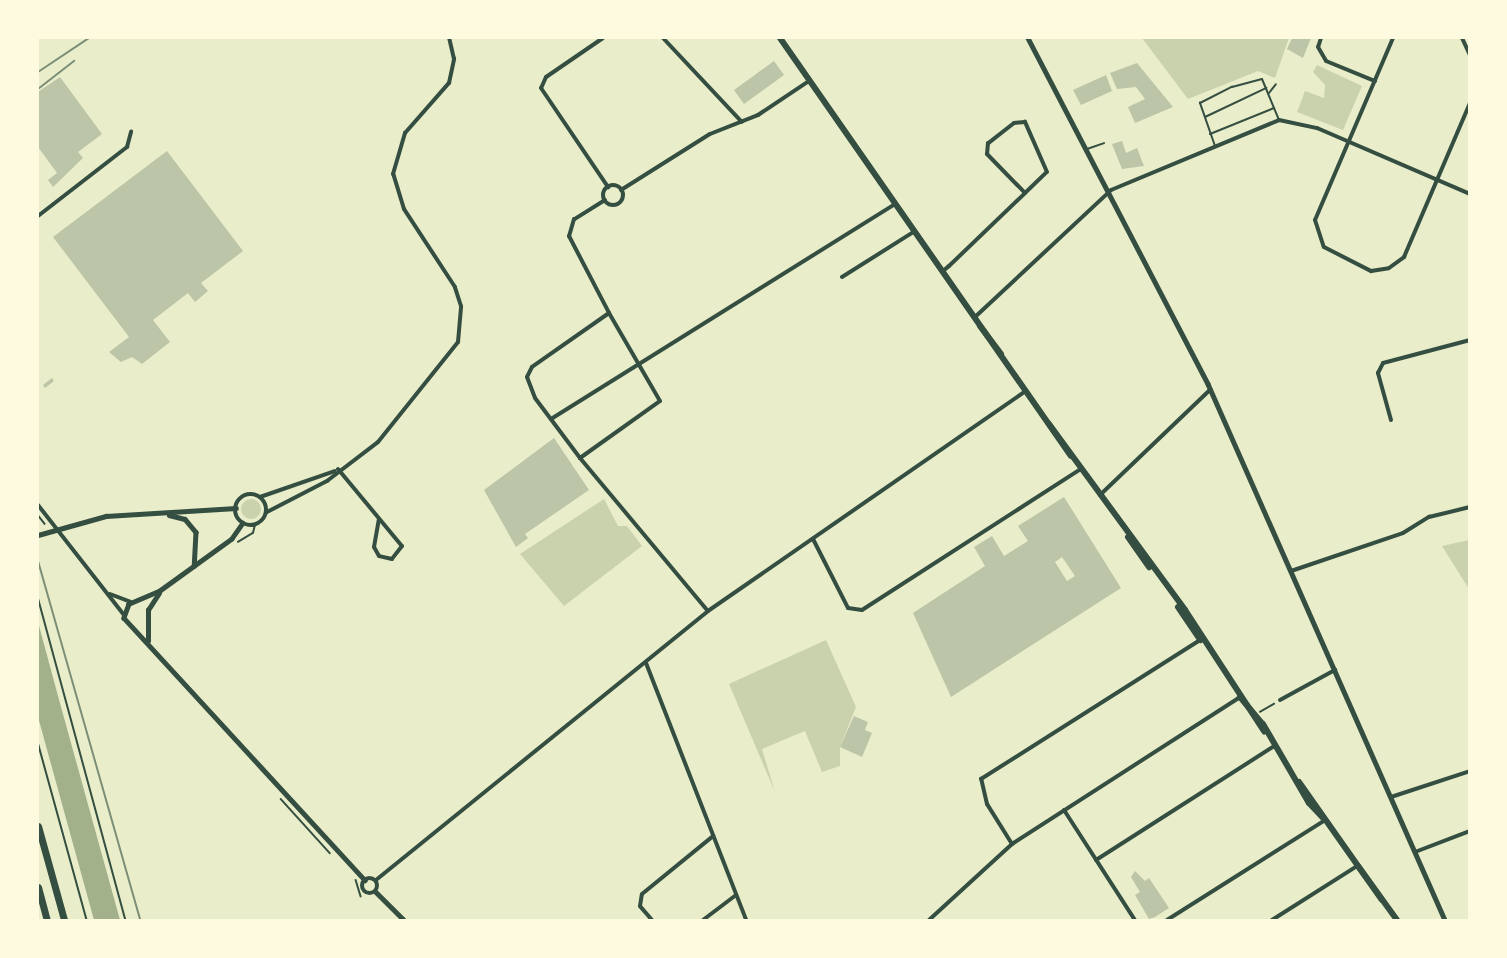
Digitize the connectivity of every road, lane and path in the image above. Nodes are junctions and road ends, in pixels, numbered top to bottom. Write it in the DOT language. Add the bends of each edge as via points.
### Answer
graph roads {
  1 [pos="449,38"];
  2 [pos="603,38"];
  3 [pos="663,38"];
  4 [pos="780,38"];
  5 [pos="1031,38"];
  6 [pos="1321,38"];
  7 [pos="1393,38"];
  8 [pos="1462,38"];
  9 [pos="1470,55"];
  10 [pos="810,81"];
  11 [pos="1375,81"];
  12 [pos="1275,84"];
  13 [pos="1267,88"];
  14 [pos="1269,93"];
  15 [pos="1470,103"];
  16 [pos="1275,108"];
  17 [pos="1205,120"];
  18 [pos="1279,120"];
  19 [pos="742,122"];
  20 [pos="131,132"];
  21 [pos="1210,134"];
  22 [pos="1348,141"];
  23 [pos="1104,143"];
  24 [pos="1215,146"];
  25 [pos="1087,149"];
  26 [pos="1435,179"];
  27 [pos="608,187"];
  28 [pos="621,190"];
  29 [pos="1111,190"];
  30 [pos="1025,193"];
  31 [pos="1470,194"];
  32 [pos="604,200"];
  33 [pos="896,204"];
  34 [pos="38,216"];
  35 [pos="915,231"];
  36 [pos="943,271"];
  37 [pos="842,277"];
  38 [pos="609,314"];
  39 [pos="974,317"];
  40 [pos="1470,340"];
  41 [pos="640,364"];
  42 [pos="1211,389"];
  43 [pos="1026,390"];
  44 [pos="551,420"];
  45 [pos="1391,420"];
  46 [pos="580,458"];
  47 [pos="1081,469"];
  48 [pos="337,470"];
  49 [pos="1099,496"];
  50 [pos="260,497"];
  51 [pos="38,505"];
  52 [pos="1470,507"];
  53 [pos="236,508"];
  54 [pos="267,512"];
  55 [pos="157,513"];
  56 [pos="379,519"];
  57 [pos="243,523"];
  58 [pos="255,525"];
  59 [pos="38,535"];
  60 [pos="813,538"];
  61 [pos="236,544"];
  62 [pos="194,566"];
  63 [pos="1291,571"];
  64 [pos="160,591"];
  65 [pos="110,594"];
  66 [pos="38,597"];
  67 [pos="134,602"];
  68 [pos="148,610"];
  69 [pos="708,611"];
  70 [pos="124,615"];
  71 [pos="147,621"];
  72 [pos="134,626"];
  73 [pos="1200,640"];
  74 [pos="148,641"];
  75 [pos="646,663"];
  76 [pos="1335,670"];
  77 [pos="1240,697"];
  78 [pos="1280,700"];
  79 [pos="1256,714"];
  80 [pos="1264,731"];
  81 [pos="38,742"];
  82 [pos="1274,746"];
  83 [pos="1470,771"];
  84 [pos="1391,797"];
  85 [pos="1064,810"];
  86 [pos="1326,819"];
  87 [pos="38,826"];
  88 [pos="1470,831"];
  89 [pos="713,836"];
  90 [pos="1012,844"];
  91 [pos="1415,852"];
  92 [pos="1096,860"];
  93 [pos="1358,865"];
  94 [pos="365,880"];
  95 [pos="376,880"];
  96 [pos="38,887"];
  97 [pos="376,892"];
  98 [pos="736,895"];
  99 [pos="47,921"];
  100 [pos="64,921"];
  101 [pos="87,921"];
  102 [pos="126,921"];
  103 [pos="404,921"];
  104 [pos="652,921"];
  105 [pos="703,921"];
  106 [pos="746,921"];
  107 [pos="929,921"];
  108 [pos="1136,921"];
  109 [pos="1167,921"];
  110 [pos="1272,921"];
  111 [pos="1397,921"];
  112 [pos="1445,921"];
  1 -- 48 [label="street" via="454,59 449,83 405,133 393,174 404,209 455,287 461,306 458,342 378,442"];
  2 -- 27 [label="street" via="546,76 541,88"];
  3 -- 19 [label="street"];
  4 -- 10 [label="main road"];
  5 -- 25 [label="street"];
  6 -- 11 [label="street" via="1318,47 1326,61"];
  7 -- 11 [label="street"];
  8 -- 9 [label="street"];
  10 -- 19 [label="street"];
  10 -- 33 [label="main road"];
  11 -- 22 [label="street"];
  12 -- 14 [label="lane"];
  13 -- 14 [label="lane"];
  13 -- 17 [label="lane" via="1208,112"];
  13 -- 17 [label="lane" via="1256,78 1204,99 1200,105"];
  14 -- 16 [label="lane"];
  15 -- 26 [label="street"];
  16 -- 18 [label="lane"];
  16 -- 21 [label="lane"];
  17 -- 21 [label="lane"];
  18 -- 22 [label="street" via="1294,120"];
  18 -- 24 [label="street"];
  19 -- 28 [label="street" via="710,134"];
  20 -- 34 [label="street" via="128,147"];
  21 -- 24 [label="lane"];
  22 -- 26 [label="street"];
  22 -- 26 [label="street" via="1315,220 1317,232 1324,247 1371,271 1389,268 1404,257"];
  23 -- 25 [label="lane"];
  24 -- 29 [label="street"];
  25 -- 29 [label="street"];
  26 -- 31 [label="street"];
  27 -- 28 [label="street"];
  27 -- 32 [label="street"];
  28 -- 32 [label="street" via="617,204"];
  29 -- 39 [label="street"];
  29 -- 42 [label="street"];
  30 -- 30 [label="street" via="987,154 988,143 1014,123 1025,122 1047,162 1047,172"];
  30 -- 36 [label="street"];
  32 -- 38 [label="street" via="568,229"];
  33 -- 35 [label="main road"];
  33 -- 41 [label="street"];
  35 -- 36 [label="main road"];
  35 -- 37 [label="street"];
  36 -- 39 [label="main road"];
  38 -- 41 [label="street"];
  38 -- 44 [label="street" via="532,367 527,377"];
  39 -- 43 [label="main road"];
  40 -- 45 [label="street" via="1383,363 1378,373"];
  41 -- 44 [label="street"];
  41 -- 46 [label="street" via="659,395 656,409"];
  42 -- 49 [label="street"];
  42 -- 63 [label="street"];
  43 -- 47 [label="main road"];
  43 -- 60 [label="street"];
  44 -- 46 [label="street"];
  46 -- 69 [label="street"];
  47 -- 49 [label="main road"];
  47 -- 60 [label="street" via="862,610 848,608"];
  48 -- 50 [label="street"];
  48 -- 54 [label="street"];
  48 -- 56 [label="street"];
  49 -- 73 [label="main road"];
  50 -- 53 [label="street" via="244,496"];
  50 -- 54 [label="street"];
  51 -- 65 [label="street"];
  52 -- 63 [label="street" via="1429,517 1403,534"];
  53 -- 55 [label="street"];
  53 -- 57 [label="street"];
  54 -- 58 [label="street"];
  55 -- 59 [label="street" via="82,522"];
  55 -- 62 [label="street" via="191,525 199,546"];
  56 -- 56 [label="street" via="374,547 380,556 392,559 404,550"];
  57 -- 58 [label="street"];
  57 -- 62 [label="street"];
  58 -- 61 [label="path" via="253,533"];
  60 -- 69 [label="street"];
  62 -- 64 [label="street"];
  63 -- 76 [label="street"];
  64 -- 67 [label="street"];
  64 -- 68 [label="street"];
  65 -- 67 [label="street"];
  65 -- 70 [label="street"];
  66 -- 102 [label="path"];
  67 -- 68 [label="street"];
  67 -- 70 [label="street"];
  68 -- 71 [label="street"];
  69 -- 75 [label="street"];
  70 -- 72 [label="street"];
  71 -- 72 [label="street"];
  71 -- 74 [label="street"];
  72 -- 74 [label="street"];
  73 -- 77 [label="main road"];
  73 -- 90 [label="street" via="981,779 987,804"];
  74 -- 94 [label="street"];
  75 -- 89 [label="street"];
  75 -- 95 [label="street"];
  76 -- 78 [label="street"];
  76 -- 84 [label="street"];
  77 -- 79 [label="main road"];
  77 -- 80 [label="main road"];
  77 -- 85 [label="street"];
  78 -- 79 [label="path"];
  79 -- 80 [label="main road"];
  80 -- 82 [label="main road"];
  81 -- 101 [label="path"];
  82 -- 86 [label="main road"];
  82 -- 92 [label="street"];
  83 -- 84 [label="street"];
  84 -- 91 [label="street"];
  85 -- 90 [label="street"];
  85 -- 92 [label="street"];
  86 -- 93 [label="main road"];
  86 -- 109 [label="street"];
  87 -- 100 [label="highway"];
  88 -- 91 [label="street"];
  89 -- 98 [label="street"];
  89 -- 104 [label="street" via="642,894 640,906"];
  90 -- 107 [label="street"];
  91 -- 112 [label="street"];
  92 -- 108 [label="street"];
  93 -- 110 [label="street"];
  93 -- 111 [label="main road"];
  94 -- 95 [label="street"];
  94 -- 97 [label="street" via="363,890"];
  95 -- 97 [label="street"];
  96 -- 99 [label="highway"];
  97 -- 103 [label="street"];
  98 -- 105 [label="street"];
  98 -- 106 [label="street"];
}
